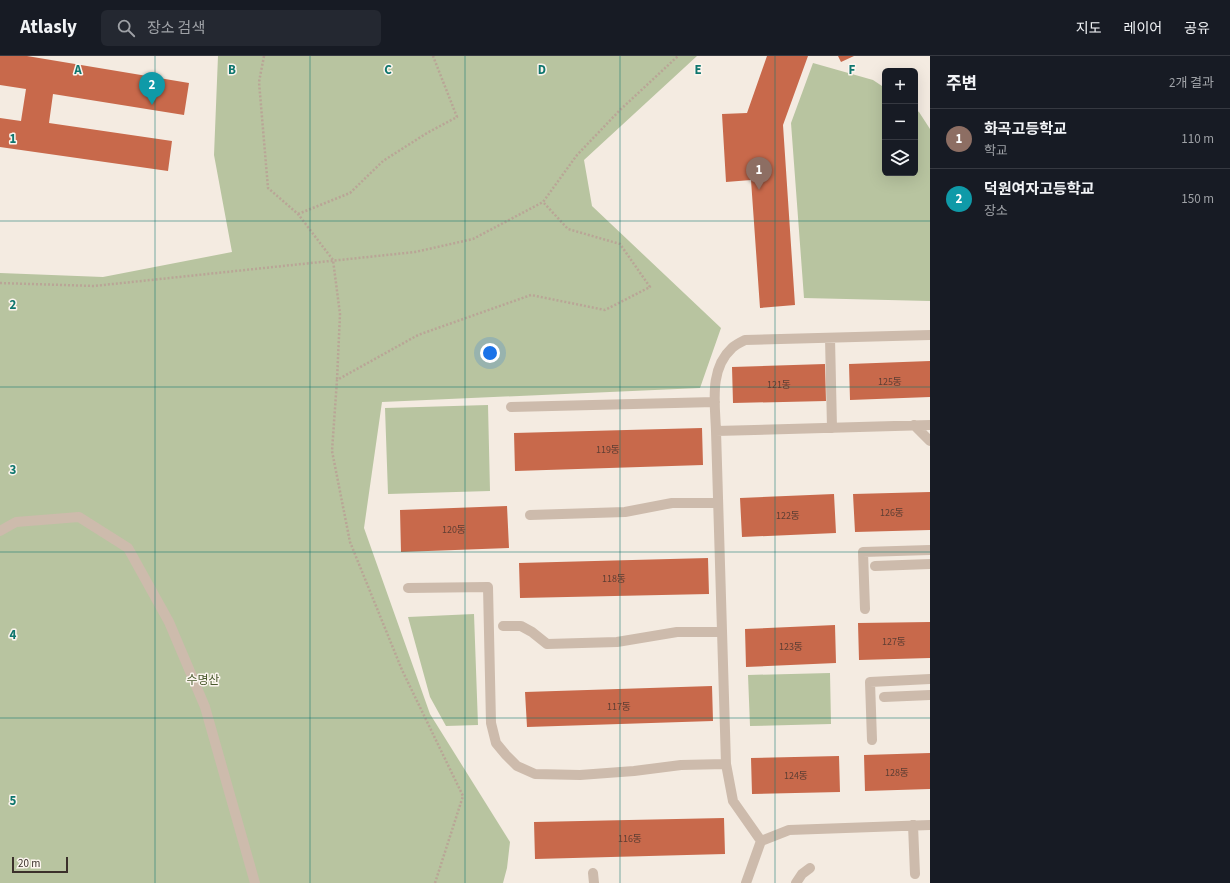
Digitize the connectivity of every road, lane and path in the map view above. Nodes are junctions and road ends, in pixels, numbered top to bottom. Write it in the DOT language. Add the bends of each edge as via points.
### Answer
graph roads {
  1 [pos="264,56"];
  2 [pos="434,56"];
  3 [pos="678,56"];
  4 [pos="543,202"];
  5 [pos="298,214"];
  6 [pos="333,260"];
  7 [pos="0,283"];
  8 [pos="930,335"];
  9 [pos="830,338"];
  10 [pos="336,380"];
  11 [pos="715,402"];
  12 [pos="511,407"];
  13 [pos="914,425"];
  14 [pos="930,425"];
  15 [pos="832,428"];
  16 [pos="716,431"];
  17 [pos="930,441"];
  18 [pos="718,502"];
  19 [pos="530,515"];
  20 [pos="0,531"];
  21 [pos="930,550"];
  22 [pos="930,564"];
  23 [pos="874,566"];
  24 [pos="408,588"];
  25 [pos="865,609"];
  26 [pos="503,626"];
  27 [pos="722,632"];
  28 [pos="930,679"];
  29 [pos="930,695"];
  30 [pos="884,696"];
  31 [pos="872,740"];
  32 [pos="726,764"];
  33 [pos="930,824"];
  34 [pos="913,825"];
  35 [pos="761,840"];
  36 [pos="810,868"];
  37 [pos="915,874"];
  38 [pos="255,883"];
  39 [pos="435,883"];
  40 [pos="746,883"];
  41 [pos="796,883"];
  1 -- 5 [label="path" via="259,82 268,188"];
  2 -- 5 [label="path" via="457,117 382,161 350,193"];
  3 -- 4 [label="path" via="620,110 577,155"];
  4 -- 6 [label="path" via="473,238 415,252"];
  4 -- 10 [label="path" via="568,229 620,244 650,287 605,310 530,295 418,335"];
  5 -- 6 [label="path"];
  6 -- 7 [label="path" via="94,286"];
  6 -- 10 [label="path" via="340,314"];
  8 -- 9 [label="lane"];
  9 -- 11 [label="lane" via="745,340 732,347 722,360 715,378"];
  9 -- 15 [label="lane"];
  10 -- 39 [label="path" via="332,451 350,542 402,670 463,796"];
  11 -- 12 [label="lane"];
  11 -- 16 [label="lane"];
  13 -- 14 [label="lane"];
  13 -- 15 [label="lane"];
  13 -- 17 [label="lane"];
  15 -- 16 [label="lane"];
  16 -- 18 [label="lane"];
  18 -- 19 [label="lane" via="672,503 625,512"];
  18 -- 27 [label="lane"];
  20 -- 38 [label="lane" via="16,522 79,517 128,548 169,622 205,707"];
  21 -- 25 [label="lane" via="863,552"];
  22 -- 23 [label="lane"];
  24 -- 32 [label="lane" via="488,586 492,723 496,743 517,766 535,774 580,775 680,765"];
  26 -- 27 [label="lane" via="521,626 547,644 617,642 677,632"];
  27 -- 32 [label="lane"];
  28 -- 31 [label="lane" via="870,682"];
  29 -- 30 [label="lane"];
  32 -- 35 [label="lane" via="733,801"];
  33 -- 34 [label="lane"];
  34 -- 35 [label="lane" via="789,830"];
  34 -- 37 [label="lane"];
  35 -- 40 [label="lane"];
  36 -- 41 [label="lane"];
}
